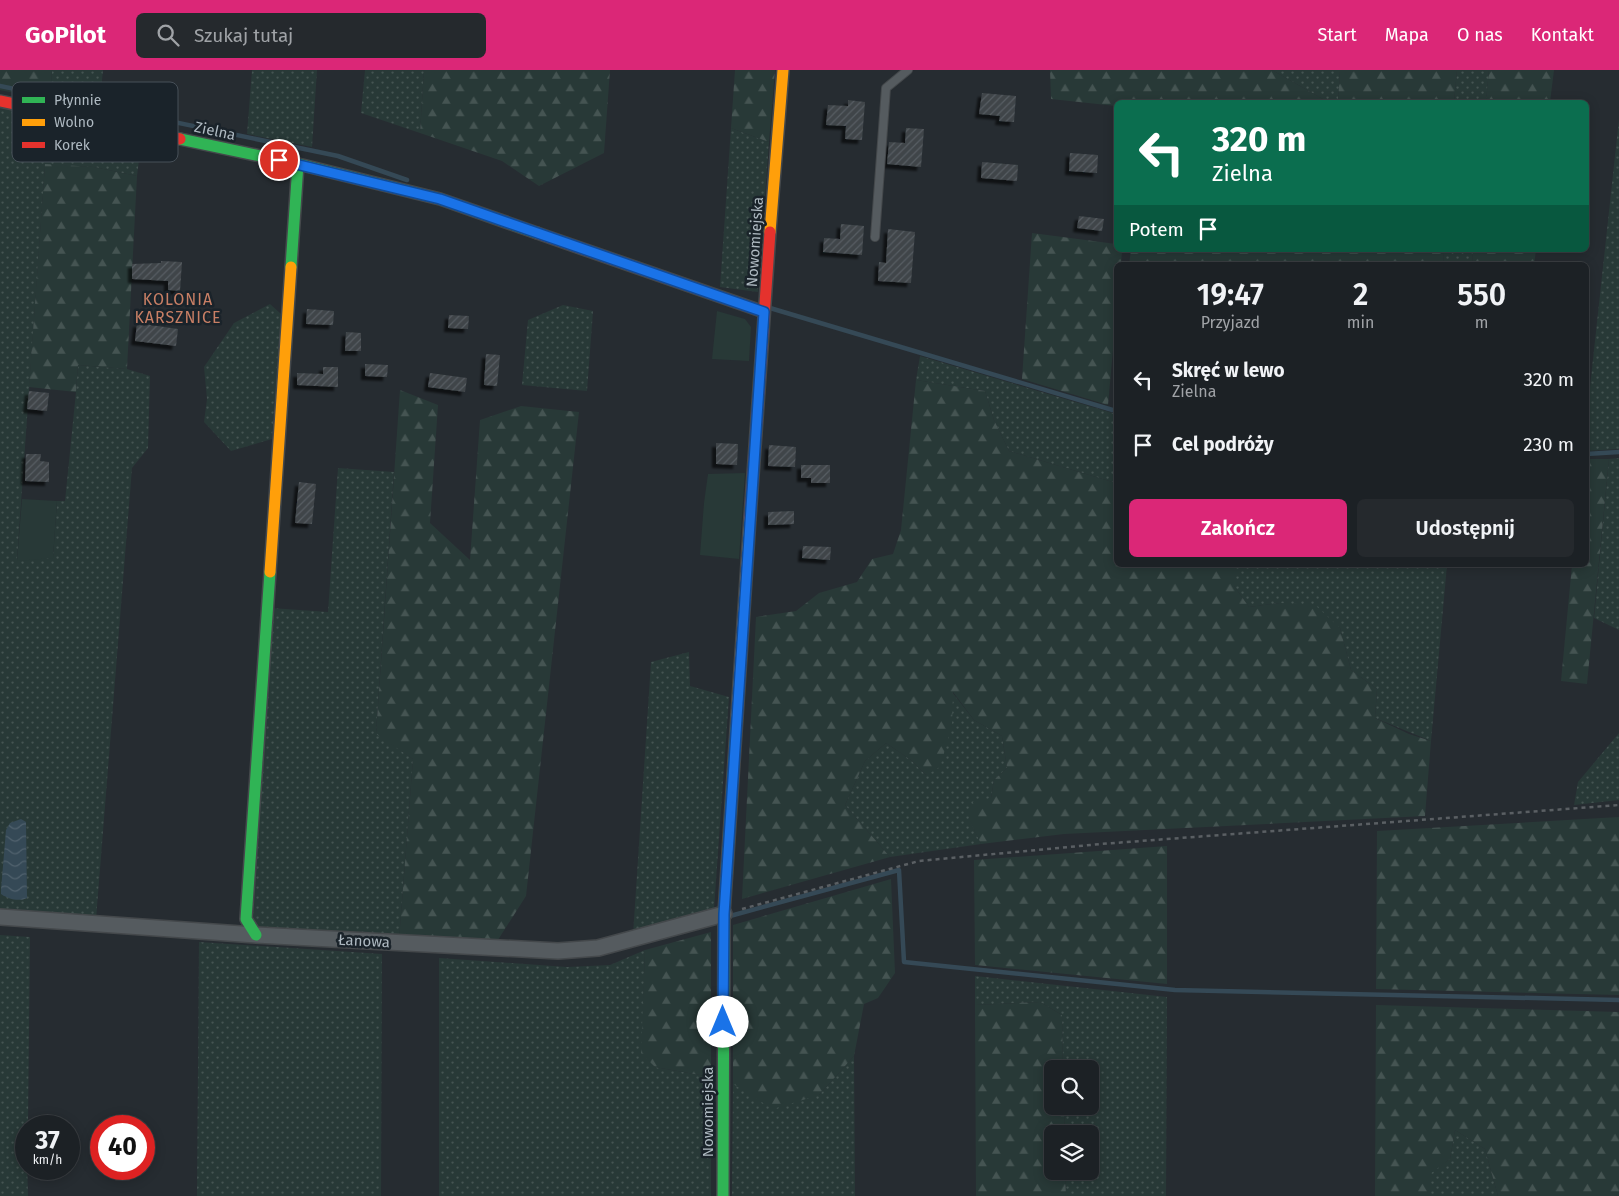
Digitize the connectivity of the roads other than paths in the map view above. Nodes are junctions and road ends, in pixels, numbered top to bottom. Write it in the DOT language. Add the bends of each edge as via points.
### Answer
graph roads {
  1 [pos="783,70"];
  2 [pos="908,70"];
  3 [pos="178,138"];
  4 [pos="298,164"];
  5 [pos="875,237"];
  6 [pos="765,306"];
  7 [pos="0,917"];
  8 [pos="724,918"];
  9 [pos="256,935"];
  10 [pos="723,1196"];
  1 -- 6 [label="street, Nowomiejska"];
  2 -- 5 [label="lane" via="886,88"];
  3 -- 4 [label="street, Zielna"];
  4 -- 6 [label="street, Zielna" via="440,199"];
  4 -- 9 [label="street" via="246,919"];
  6 -- 8 [label="street, Nowomiejska"];
  7 -- 9 [label="street, Łanowa"];
  8 -- 9 [label="street, Łanowa" via="598,948 558,951"];
  8 -- 10 [label="street, Nowomiejska"];
}
